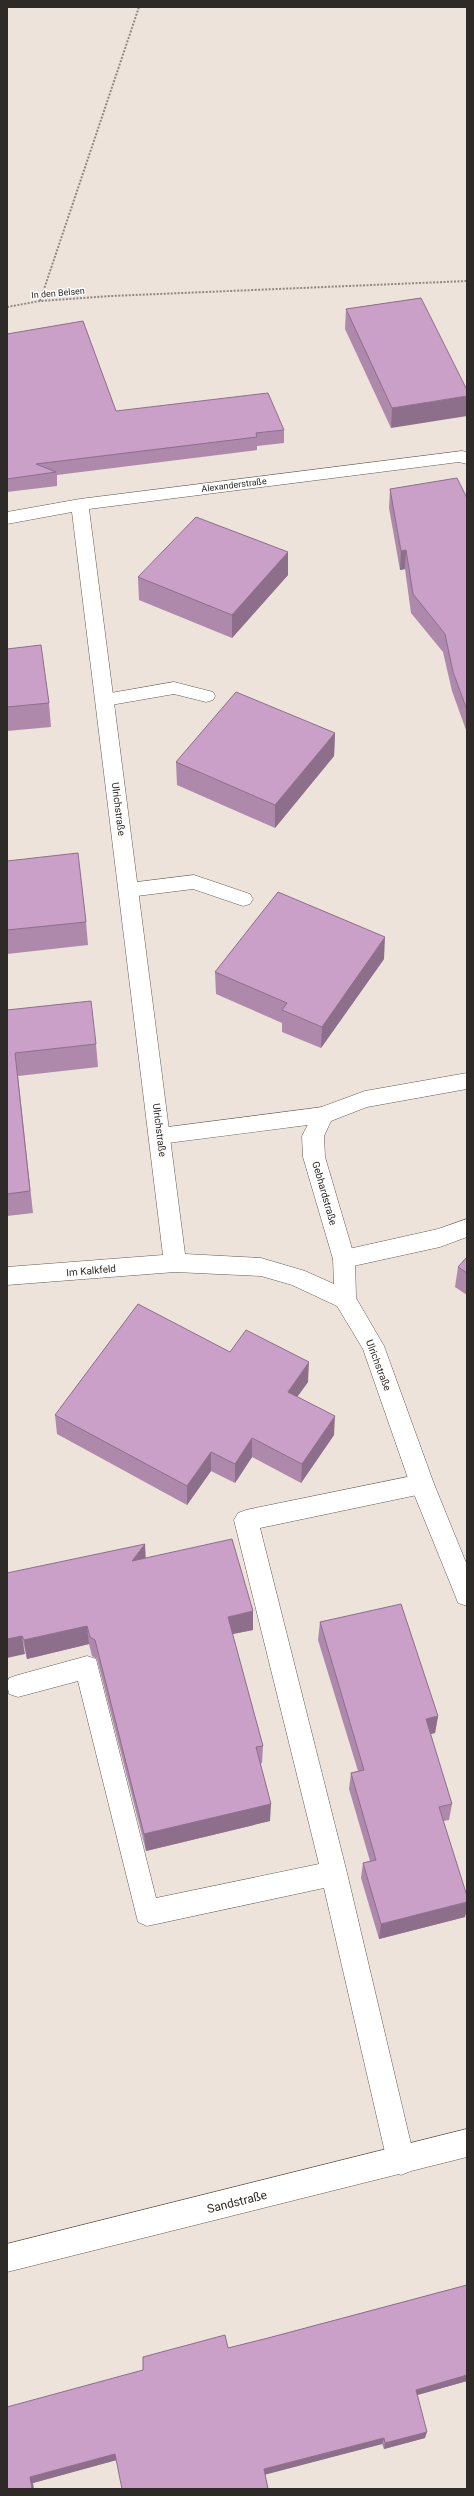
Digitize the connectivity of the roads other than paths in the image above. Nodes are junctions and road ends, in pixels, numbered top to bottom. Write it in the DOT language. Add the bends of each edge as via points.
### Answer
graph roads {
  1 [pos="465,458"];
  2 [pos="80,505"];
  3 [pos="7,518"];
  4 [pos="206,696"];
  5 [pos="105,700"];
  6 [pos="129,890"];
  7 [pos="243,899"];
  8 [pos="467,1081"];
  9 [pos="323,1115"];
  10 [pos="160,1136"];
  11 [pos="467,1228"];
  12 [pos="344,1259"];
  13 [pos="175,1263"];
  14 [pos="7,1276"];
  15 [pos="345,1300"];
  16 [pos="422,1484"];
  17 [pos="465,1581"];
  18 [pos="18,1686"];
  19 [pos="334,1873"];
  20 [pos="467,2144"];
  21 [pos="401,2161"];
  22 [pos="7,2258"];
  1 -- 2 [label="street, Alexanderstraße"];
  2 -- 3 [label="street, Alexanderstraße"];
  2 -- 5 [label="street, Ulrichstraße"];
  4 -- 5 [label="street" via="174,688"];
  5 -- 6 [label="street, Ulrichstraße"];
  6 -- 7 [label="street" via="194,882"];
  6 -- 10 [label="street, Ulrichstraße"];
  8 -- 9 [label="street" via="365,1099"];
  9 -- 10 [label="street"];
  9 -- 12 [label="street, Gebhardstraße" via="313,1136 314,1157"];
  10 -- 13 [label="street, Ulrichstraße"];
  11 -- 12 [label="street" via="440,1238"];
  12 -- 15 [label="street, Gebhardstraße"];
  13 -- 14 [label="street, Im Kalkfeld"];
  13 -- 15 [label="street" via="262,1267 297,1277"];
  15 -- 16 [label="street, Ulrichstraße" via="373,1346"];
  16 -- 17 [label="street, Ulrichstraße"];
  16 -- 19 [label="street" via="246,1520"];
  18 -- 19 [label="street" via="87,1667 147,1913"];
  19 -- 21 [label="street"];
  20 -- 21 [label="street, Sandstraße"];
  21 -- 22 [label="street, Sandstraße"];
}
